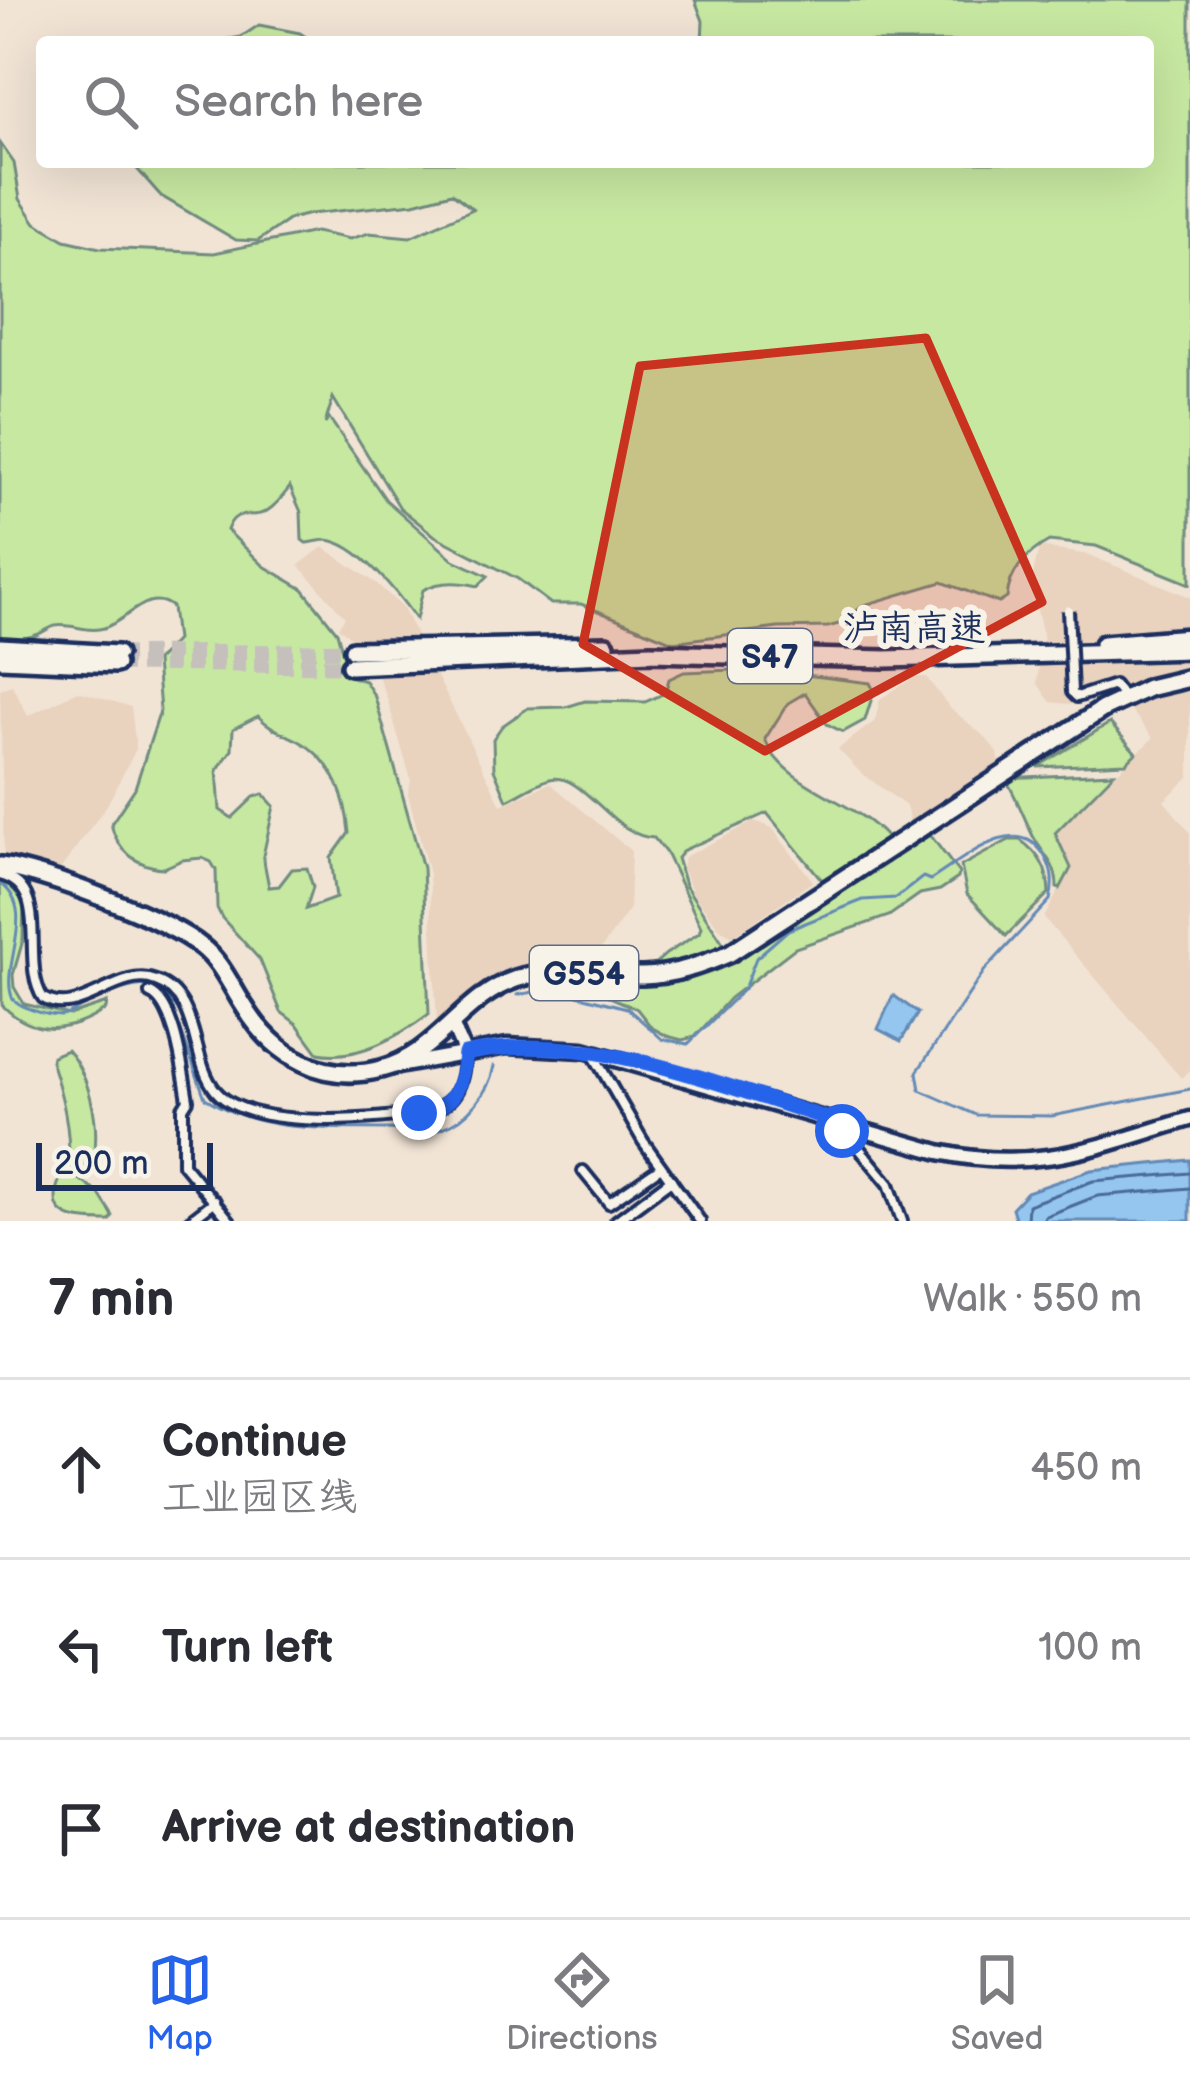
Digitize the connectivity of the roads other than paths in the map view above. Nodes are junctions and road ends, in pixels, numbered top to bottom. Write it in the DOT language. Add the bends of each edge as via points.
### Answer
graph roads {
  1 [pos="1068,610"];
  2 [pos="1190,640"];
  3 [pos="0,647"];
  4 [pos="351,658"];
  5 [pos="0,659"];
  6 [pos="1190,678"];
  7 [pos="1124,698"];
  8 [pos="0,870"];
  9 [pos="150,993"];
  10 [pos="178,1017"];
  11 [pos="452,1024"];
  12 [pos="592,1051"];
  13 [pos="465,1054"];
  14 [pos="386,1068"];
  15 [pos="1190,1119"];
  16 [pos="838,1122"];
  17 [pos="662,1167"];
  18 [pos="583,1171"];
  19 [pos="671,1180"];
  20 [pos="214,1202"];
  21 [pos="189,1221"];
  22 [pos="230,1221"];
  23 [pos="616,1221"];
  24 [pos="700,1221"];
  25 [pos="902,1221"];
  1 -- 7 [label="street, bridge" via="1072,692 1114,685"];
  2 -- 4 [label="highway, 泸南高速 / S47" via="909,649 651,644"];
  3 -- 5 [label="highway" via="117,659"];
  6 -- 7 [label="highway, G554"];
  7 -- 11 [label="highway, G554" via="730,953 658,975 524,976 488,992"];
  8 -- 10 [label="street" via="27,895 34,982 45,999 70,1003 148,978 167,987"];
  8 -- 14 [label="highway, G554" via="62,883 187,936 217,963 264,1034 295,1060 339,1073"];
  9 -- 10 [label="street"];
  10 -- 13 [label="street" via="216,1092 284,1117 435,1110 457,1092"];
  10 -- 20 [label="street" via="188,1100 183,1164"];
  11 -- 13 [label="main road"];
  11 -- 14 [label="highway, G554" via="418,1054"];
  12 -- 13 [label="main road" via="522,1046"];
  12 -- 16 [label="main road"];
  12 -- 17 [label="street"];
  13 -- 14 [label="main road"];
  15 -- 16 [label="main road" via="1022,1162 962,1157"];
  16 -- 25 [label="street" via="889,1184"];
  17 -- 18 [label="street" via="609,1203"];
  17 -- 19 [label="street"];
  19 -- 23 [label="street"];
  19 -- 24 [label="street"];
  20 -- 21 [label="street"];
  20 -- 22 [label="street"];
}
